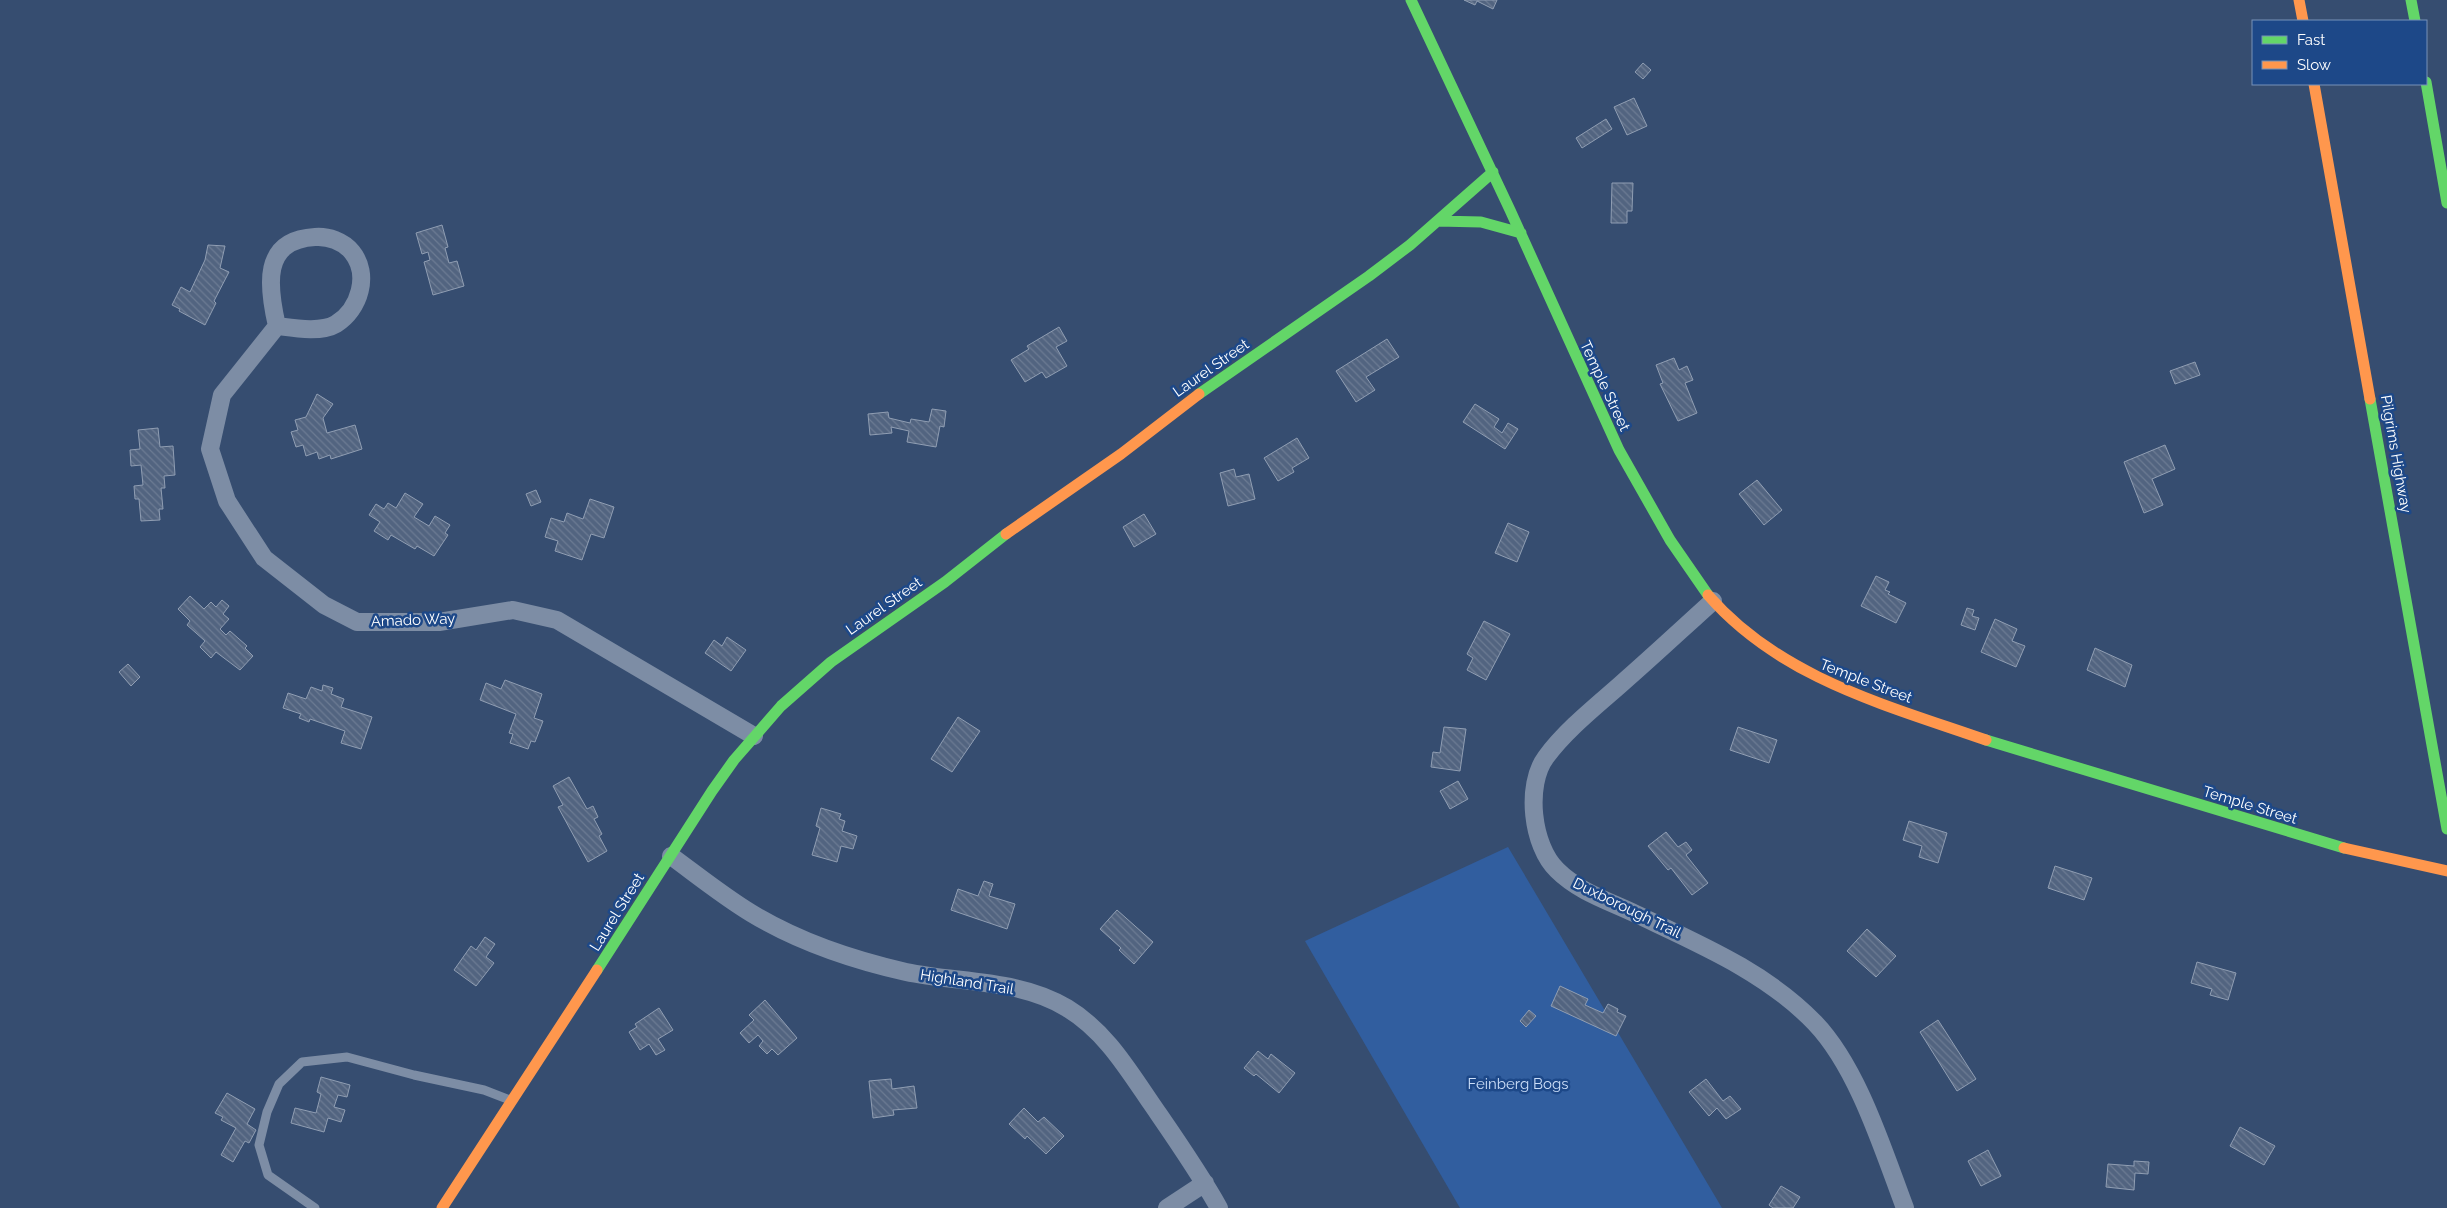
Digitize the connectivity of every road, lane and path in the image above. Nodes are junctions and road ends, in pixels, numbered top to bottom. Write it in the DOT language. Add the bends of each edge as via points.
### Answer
graph roads {
  1 [pos="1411,0"];
  2 [pos="2299,0"];
  3 [pos="2411,0"];
  4 [pos="2303,20"];
  5 [pos="2415,20"];
  6 [pos="2314,85"];
  7 [pos="2427,85"];
  8 [pos="1493,172"];
  9 [pos="2447,203"];
  10 [pos="1438,221"];
  11 [pos="1521,234"];
  12 [pos="277,326"];
  13 [pos="1713,602"];
  14 [pos="754,736"];
  15 [pos="2447,829"];
  16 [pos="671,856"];
  17 [pos="2447,871"];
  18 [pos="513,1101"];
  19 [pos="1205,1183"];
  20 [pos="451,1204"];
  21 [pos="315,1208"];
  22 [pos="1167,1208"];
  23 [pos="1219,1208"];
  24 [pos="1906,1208"];
  1 -- 8 [label="main road, Temple Street"];
  2 -- 4 [label="main road"];
  3 -- 5 [label="main road"];
  6 -- 15 [label="main road, Pilgrims Highway"];
  7 -- 9 [label="main road"];
  8 -- 10 [label="main road, Laurel Street"];
  8 -- 11 [label="main road, Temple Street"];
  10 -- 11 [label="main road" via="1481,222"];
  10 -- 14 [label="main road, Laurel Street" via="1369,276 1189,401 1121,454 831,662 806,682"];
  11 -- 13 [label="main road, Temple Street" via="1624,462 1674,546"];
  12 -- 12 [label="street" via="308,330 336,324 356,304 363,274 352,251 328,236 297,238 277,254 270,280"];
  12 -- 14 [label="street, Amado Way" via="222,395 210,448 227,501 264,558 324,605 357,622 439,622 513,610 557,620"];
  13 -- 17 [label="main road, Temple Street" via="1744,632 1784,662 1862,698 2008,747 2282,831"];
  13 -- 24 [label="street, Duxborough Trail" via="1592,710 1546,758 1537,773 1534,791 1537,829 1556,869 1576,886 1681,934 1733,962 1781,994 1815,1022 1849,1072"];
  14 -- 16 [label="main road, Laurel Street" via="712,791"];
  16 -- 18 [label="main road, Laurel Street"];
  16 -- 19 [label="street, Highland Trail" via="752,914 817,944 903,971 1006,986 1066,1007 1095,1029 1123,1061"];
  18 -- 20 [label="main road, Laurel Street"];
  18 -- 21 [label="lane" via="484,1090 347,1057 302,1062 279,1084 267,1112 259,1145 268,1175"];
  19 -- 22 [label="street"];
  19 -- 23 [label="street, Highland Trail"];
}
